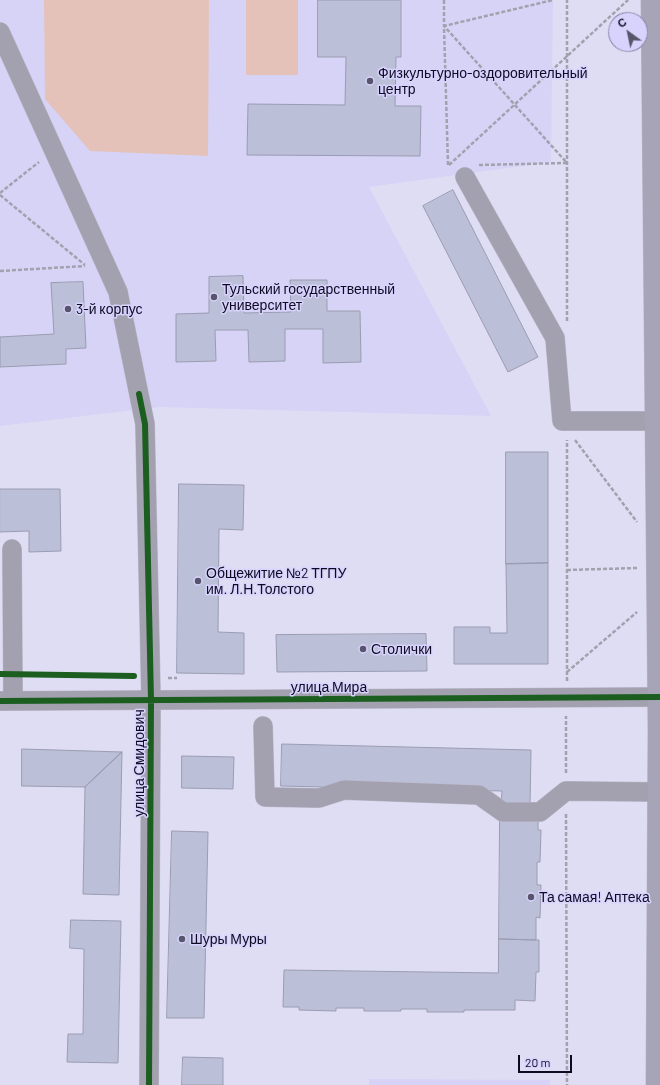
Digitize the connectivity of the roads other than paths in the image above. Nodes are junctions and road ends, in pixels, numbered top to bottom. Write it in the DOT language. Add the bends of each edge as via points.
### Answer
graph roads {
  1 [pos="652,0"];
  2 [pos="0,32"];
  3 [pos="465,169"];
  4 [pos="657,421"];
  5 [pos="12,549"];
  6 [pos="659,697"];
  7 [pos="151,700"];
  8 [pos="7,701"];
  9 [pos="263,726"];
  10 [pos="658,792"];
  11 [pos="149,1085"];
  12 [pos="657,1085"];
  1 -- 4 [label="main road"];
  2 -- 7 [label="street, улица Смидович" via="118,292 145,424"];
  3 -- 4 [label="street" via="555,338 562,421 567,425"];
  4 -- 6 [label="main road"];
  5 -- 8 [label="street" via="13,674"];
  6 -- 7 [label="street, улица Мира"];
  6 -- 10 [label="main road"];
  7 -- 8 [label="street, улица Мира"];
  7 -- 11 [label="street, улица Смидович"];
  9 -- 10 [label="street" via="265,798 319,798 344,790 479,795 503,812 540,812 566,791"];
  10 -- 12 [label="main road"];
}
